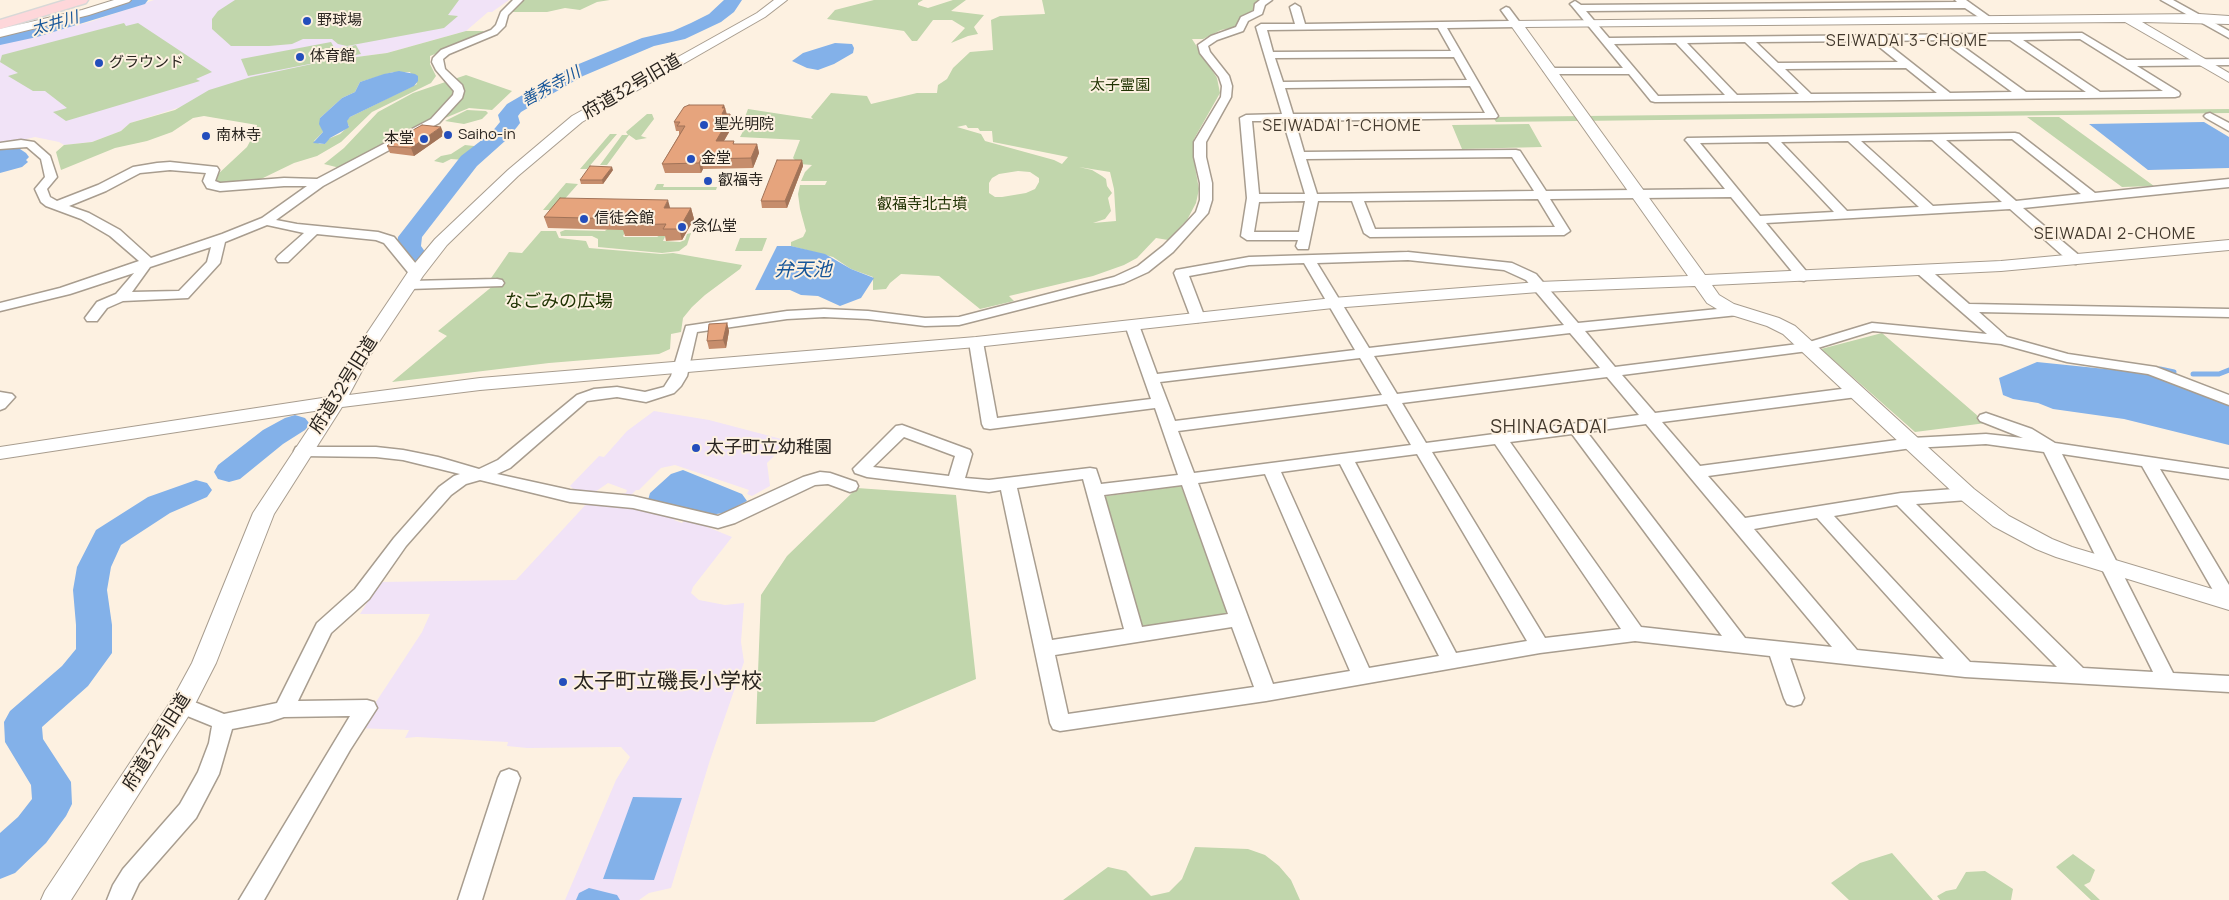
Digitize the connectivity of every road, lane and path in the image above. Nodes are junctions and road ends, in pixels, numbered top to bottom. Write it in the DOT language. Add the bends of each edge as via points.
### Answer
graph roads {
  1 [pos="81,0"];
  2 [pos="125,0"];
  3 [pos="518,0"];
  4 [pos="782,0"];
  5 [pos="1267,0"];
  6 [pos="2166,0"];
  7 [pos="1963,2"];
  8 [pos="1780,6"];
  9 [pos="1295,7"];
  10 [pos="1506,10"];
  11 [pos="2199,18"];
  12 [pos="2128,19"];
  13 [pos="1989,20"];
  14 [pos="2229,20"];
  15 [pos="1798,21"];
  16 [pos="1516,24"];
  17 [pos="1591,24"];
  18 [pos="0,25"];
  19 [pos="1441,25"];
  20 [pos="1243,26"];
  21 [pos="1301,26"];
  22 [pos="1261,27"];
  23 [pos="0,33"];
  24 [pos="2229,35"];
  25 [pos="2013,37"];
  26 [pos="1874,38"];
  27 [pos="1944,38"];
  28 [pos="1819,39"];
  29 [pos="1678,40"];
  30 [pos="1747,40"];
  31 [pos="1606,41"];
  32 [pos="1457,54"];
  33 [pos="1270,55"];
  34 [pos="2203,62"];
  35 [pos="2229,62"];
  36 [pos="2126,64"];
  37 [pos="1908,65"];
  38 [pos="1776,66"];
  39 [pos="1549,71"];
  40 [pos="1632,71"];
  41 [pos="2229,78"];
  42 [pos="1474,83"];
  43 [pos="1279,85"];
  44 [pos="2098,95"];
  45 [pos="1947,96"];
  46 [pos="2023,96"];
  47 [pos="1734,98"];
  48 [pos="1809,98"];
  49 [pos="2210,116"];
  50 [pos="1289,118"];
  51 [pos="2229,128"];
  52 [pos="1935,137"];
  53 [pos="1851,138"];
  54 [pos="1771,140"];
  55 [pos="0,146"];
  56 [pos="1301,156"];
  57 [pos="319,183"];
  58 [pos="2229,183"];
  59 [pos="1734,193"];
  60 [pos="1638,194"];
  61 [pos="1541,195"];
  62 [pos="1357,197"];
  63 [pos="2092,197"];
  64 [pos="1254,198"];
  65 [pos="1312,198"];
  66 [pos="59,205"];
  67 [pos="2014,205"];
  68 [pos="1929,209"];
  69 [pos="1844,215"];
  70 [pos="1757,220"];
  71 [pos="266,221"];
  72 [pos="314,230"];
  73 [pos="1305,236"];
  74 [pos="219,240"];
  75 [pos="2229,245"];
  76 [pos="1303,259"];
  77 [pos="283,260"];
  78 [pos="2076,260"];
  79 [pos="146,263"];
  80 [pos="1923,271"];
  81 [pos="1804,277"];
  82 [pos="413,279"];
  83 [pos="1697,280"];
  84 [pos="497,283"];
  85 [pos="1538,287"];
  86 [pos="121,297"];
  87 [pos="1333,303"];
  88 [pos="0,308"];
  89 [pos="1965,308"];
  90 [pos="1738,311"];
  91 [pos="2229,313"];
  92 [pos="92,318"];
  93 [pos="1198,318"];
  94 [pos="1132,325"];
  95 [pos="1573,328"];
  96 [pos="2002,340"];
  97 [pos="976,342"];
  98 [pos="1808,347"];
  99 [pos="1363,353"];
  100 [pos="682,366"];
  101 [pos="1609,371"];
  102 [pos="1151,379"];
  103 [pos="2182,382"];
  104 [pos="2229,391"];
  105 [pos="1857,392"];
  106 [pos="0,397"];
  107 [pos="1390,398"];
  108 [pos="2229,400"];
  109 [pos="336,402"];
  110 [pos="1160,403"];
  111 [pos="0,405"];
  112 [pos="1986,418"];
  113 [pos="1649,419"];
  114 [pos="1168,427"];
  115 [pos="1576,429"];
  116 [pos="1500,439"];
  117 [pos="1912,443"];
  118 [pos="2050,448"];
  119 [pos="1421,449"];
  120 [pos="302,451"];
  121 [pos="0,453"];
  122 [pos="1345,459"];
  123 [pos="2148,462"];
  124 [pos="1271,469"];
  125 [pos="1695,472"];
  126 [pos="2229,474"];
  127 [pos="480,475"];
  128 [pos="1188,479"];
  129 [pos="955,482"];
  130 [pos="1008,483"];
  131 [pos="850,486"];
  132 [pos="1094,491"];
  133 [pos="1967,494"];
  134 [pos="1902,499"];
  135 [pos="1821,512"];
  136 [pos="1740,525"];
  137 [pos="2112,568"];
  138 [pos="2229,601"];
  139 [pos="1239,619"];
  140 [pos="1635,634"];
  141 [pos="1135,635"];
  142 [pos="1739,644"];
  143 [pos="1540,646"];
  144 [pos="1777,648"];
  145 [pos="1044,649"];
  146 [pos="1850,655"];
  147 [pos="1451,661"];
  148 [pos="1965,669"];
  149 [pos="2078,675"];
  150 [pos="1363,676"];
  151 [pos="2167,680"];
  152 [pos="2229,684"];
  153 [pos="1266,693"];
  154 [pos="1794,698"];
  155 [pos="182,705"];
  156 [pos="284,709"];
  157 [pos="223,722"];
  158 [pos="509,778"];
  159 [pos="55,900"];
  160 [pos="119,900"];
  161 [pos="251,900"];
  162 [pos="470,900"];
  1 -- 18 [label="main road"];
  2 -- 23 [label="street"];
  3 -- 57 [label="street" via="504,14 494,32 444,52 438,58 441,70 459,91 435,121"];
  4 -- 82 [label="street, 府道32号旧道" via="577,119 463,220 441,242"];
  5 -- 20 [label="street" via="1260,4 1259,12 1244,19"];
  6 -- 11 [label="street"];
  7 -- 8 [label="street"];
  7 -- 13 [label="street"];
  8 -- 15 [label="street"];
  8 -- 17 [label="street" via="1577,6"];
  9 -- 21 [label="street"];
  10 -- 16 [label="street"];
  11 -- 12 [label="street"];
  11 -- 14 [label="street"];
  11 -- 24 [label="street"];
  12 -- 13 [label="street"];
  12 -- 34 [label="street"];
  13 -- 15 [label="street"];
  15 -- 17 [label="street"];
  15 -- 28 [label="street"];
  16 -- 17 [label="street"];
  16 -- 19 [label="street"];
  16 -- 39 [label="street"];
  17 -- 31 [label="street"];
  19 -- 21 [label="street"];
  19 -- 32 [label="street"];
  20 -- 22 [label="street"];
  20 -- 100 [label="street" via="1203,45 1227,86 1226,97 1200,142 1206,183 1202,212 1168,249 1142,269 1119,280 959,321 925,322 824,313 691,329"];
  21 -- 22 [label="street"];
  22 -- 33 [label="street"];
  25 -- 27 [label="street"];
  25 -- 36 [label="street" via="2082,36"];
  25 -- 44 [label="street"];
  26 -- 27 [label="street"];
  26 -- 28 [label="street"];
  26 -- 37 [label="street"];
  27 -- 46 [label="street"];
  28 -- 30 [label="street"];
  29 -- 30 [label="street"];
  29 -- 31 [label="street"];
  29 -- 47 [label="street"];
  30 -- 38 [label="street"];
  31 -- 40 [label="street"];
  32 -- 33 [label="street"];
  32 -- 42 [label="street"];
  33 -- 43 [label="street"];
  34 -- 35 [label="street"];
  34 -- 36 [label="street"];
  34 -- 41 [label="street"];
  36 -- 44 [label="street" via="2175,94"];
  37 -- 38 [label="street"];
  37 -- 45 [label="street"];
  38 -- 48 [label="street"];
  39 -- 40 [label="street"];
  39 -- 60 [label="street"];
  40 -- 47 [label="street" via="1655,99"];
  42 -- 43 [label="street"];
  42 -- 50 [label="street" via="1492,116"];
  43 -- 50 [label="street"];
  44 -- 46 [label="street"];
  45 -- 46 [label="street"];
  45 -- 48 [label="street"];
  47 -- 48 [label="street"];
  49 -- 51 [label="street"];
  50 -- 56 [label="street"];
  50 -- 64 [label="street" via="1246,118"];
  52 -- 53 [label="street"];
  52 -- 63 [label="street" via="2015,136"];
  52 -- 67 [label="street"];
  53 -- 54 [label="street"];
  53 -- 68 [label="street"];
  54 -- 59 [label="street" via="1690,140"];
  54 -- 69 [label="street"];
  55 -- 66 [label="street" via="30,144 46,158 51,177 41,189 45,199"];
  56 -- 61 [label="street" via="1516,153"];
  56 -- 65 [label="street"];
  57 -- 66 [label="street" via="220,187 211,185 209,181 213,170 157,167 137,170"];
  57 -- 71 [label="street"];
  58 -- 63 [label="street"];
  59 -- 60 [label="street"];
  59 -- 70 [label="street"];
  60 -- 61 [label="street"];
  60 -- 83 [label="street"];
  61 -- 62 [label="street"];
  61 -- 62 [label="street" via="1564,231 1370,233"];
  62 -- 65 [label="street"];
  63 -- 67 [label="street"];
  64 -- 65 [label="street"];
  64 -- 73 [label="street" via="1247,236"];
  65 -- 73 [label="street"];
  66 -- 79 [label="street" via="114,233"];
  67 -- 68 [label="street"];
  67 -- 78 [label="street"];
  68 -- 69 [label="street"];
  69 -- 70 [label="street"];
  70 -- 81 [label="street"];
  71 -- 72 [label="street"];
  71 -- 74 [label="street"];
  72 -- 77 [label="street"];
  72 -- 82 [label="street" via="366,234 389,240"];
  73 -- 76 [label="street"];
  74 -- 79 [label="street"];
  74 -- 86 [label="street" via="213,263 183,295"];
  75 -- 78 [label="street"];
  76 -- 85 [label="street" via="1408,256 1507,266 1531,277"];
  76 -- 87 [label="street"];
  76 -- 93 [label="street" via="1250,261 1181,273"];
  78 -- 80 [label="street"];
  79 -- 86 [label="street"];
  79 -- 88 [label="street" via="65,291"];
  80 -- 81 [label="street"];
  80 -- 89 [label="street"];
  81 -- 83 [label="street"];
  82 -- 84 [label="street"];
  82 -- 109 [label="street, 府道32号旧道" via="362,354"];
  83 -- 85 [label="street"];
  83 -- 90 [label="street" via="1713,299"];
  85 -- 87 [label="street"];
  85 -- 95 [label="street"];
  86 -- 92 [label="street" via="102,305"];
  87 -- 93 [label="street"];
  87 -- 99 [label="street"];
  89 -- 91 [label="street"];
  89 -- 96 [label="street"];
  90 -- 95 [label="street"];
  90 -- 98 [label="street" via="1784,326"];
  93 -- 94 [label="street"];
  94 -- 97 [label="street"];
  94 -- 102 [label="street"];
  95 -- 99 [label="street"];
  95 -- 101 [label="street"];
  96 -- 98 [label="street" via="1872,327"];
  96 -- 103 [label="street" via="2067,358 2151,370"];
  97 -- 100 [label="street"];
  97 -- 110 [label="street" via="990,424"];
  98 -- 101 [label="street"];
  98 -- 105 [label="street"];
  99 -- 102 [label="street"];
  99 -- 107 [label="street"];
  100 -- 109 [label="street" via="480,384"];
  100 -- 127 [label="street" via="676,383 659,394 639,397 609,392 576,401 504,464"];
  101 -- 107 [label="street"];
  101 -- 113 [label="street"];
  102 -- 110 [label="street"];
  103 -- 104 [label="street"];
  103 -- 108 [label="street"];
  105 -- 113 [label="street"];
  105 -- 117 [label="street"];
  106 -- 111 [label="street" via="7,397"];
  107 -- 114 [label="street"];
  107 -- 119 [label="street"];
  109 -- 120 [label="street, 府道32号旧道"];
  109 -- 121 [label="street"];
  110 -- 114 [label="street"];
  112 -- 118 [label="street"];
  113 -- 115 [label="street"];
  113 -- 125 [label="street"];
  114 -- 128 [label="street"];
  115 -- 116 [label="street"];
  115 -- 142 [label="street"];
  116 -- 119 [label="street"];
  116 -- 140 [label="street"];
  117 -- 118 [label="street" via="1986,439"];
  117 -- 125 [label="street"];
  117 -- 133 [label="street"];
  118 -- 123 [label="street"];
  118 -- 137 [label="street"];
  119 -- 122 [label="street"];
  119 -- 143 [label="street"];
  120 -- 127 [label="street" via="403,455"];
  120 -- 155 [label="street, 府道32号旧道" via="264,513 204,662"];
  122 -- 124 [label="street"];
  122 -- 147 [label="street"];
  123 -- 126 [label="street"];
  123 -- 138 [label="street"];
  124 -- 128 [label="street"];
  124 -- 150 [label="street"];
  125 -- 136 [label="street"];
  127 -- 131 [label="street" via="570,496 633,502 718,522 809,481 830,479"];
  127 -- 156 [label="street" via="460,480 445,491 400,542 362,594 324,628"];
  128 -- 132 [label="street"];
  128 -- 139 [label="street"];
  129 -- 129 [label="street" via="867,472 862,469 902,430 964,454"];
  129 -- 130 [label="street" via="989,486"];
  130 -- 132 [label="street" via="1090,473"];
  130 -- 145 [label="street"];
  132 -- 141 [label="street"];
  133 -- 134 [label="street"];
  133 -- 137 [label="street" via="2020,532 2064,552"];
  134 -- 135 [label="street"];
  134 -- 149 [label="street"];
  135 -- 136 [label="street"];
  135 -- 148 [label="street"];
  136 -- 146 [label="street"];
  137 -- 138 [label="street"];
  137 -- 151 [label="street"];
  139 -- 141 [label="street"];
  139 -- 153 [label="street"];
  140 -- 142 [label="street"];
  140 -- 143 [label="street"];
  141 -- 145 [label="street"];
  142 -- 144 [label="street"];
  143 -- 147 [label="street"];
  144 -- 146 [label="street"];
  144 -- 154 [label="street"];
  145 -- 153 [label="street" via="1060,724"];
  146 -- 148 [label="street"];
  147 -- 150 [label="street"];
  148 -- 149 [label="street"];
  149 -- 151 [label="street"];
  150 -- 153 [label="street"];
  151 -- 152 [label="street"];
  155 -- 157 [label="street"];
  155 -- 159 [label="street, 府道32号旧道"];
  156 -- 157 [label="street"];
  156 -- 161 [label="street" via="367,708"];
  157 -- 160 [label="street" via="208,774 188,811 131,876"];
  158 -- 162 [label="street"];
}
